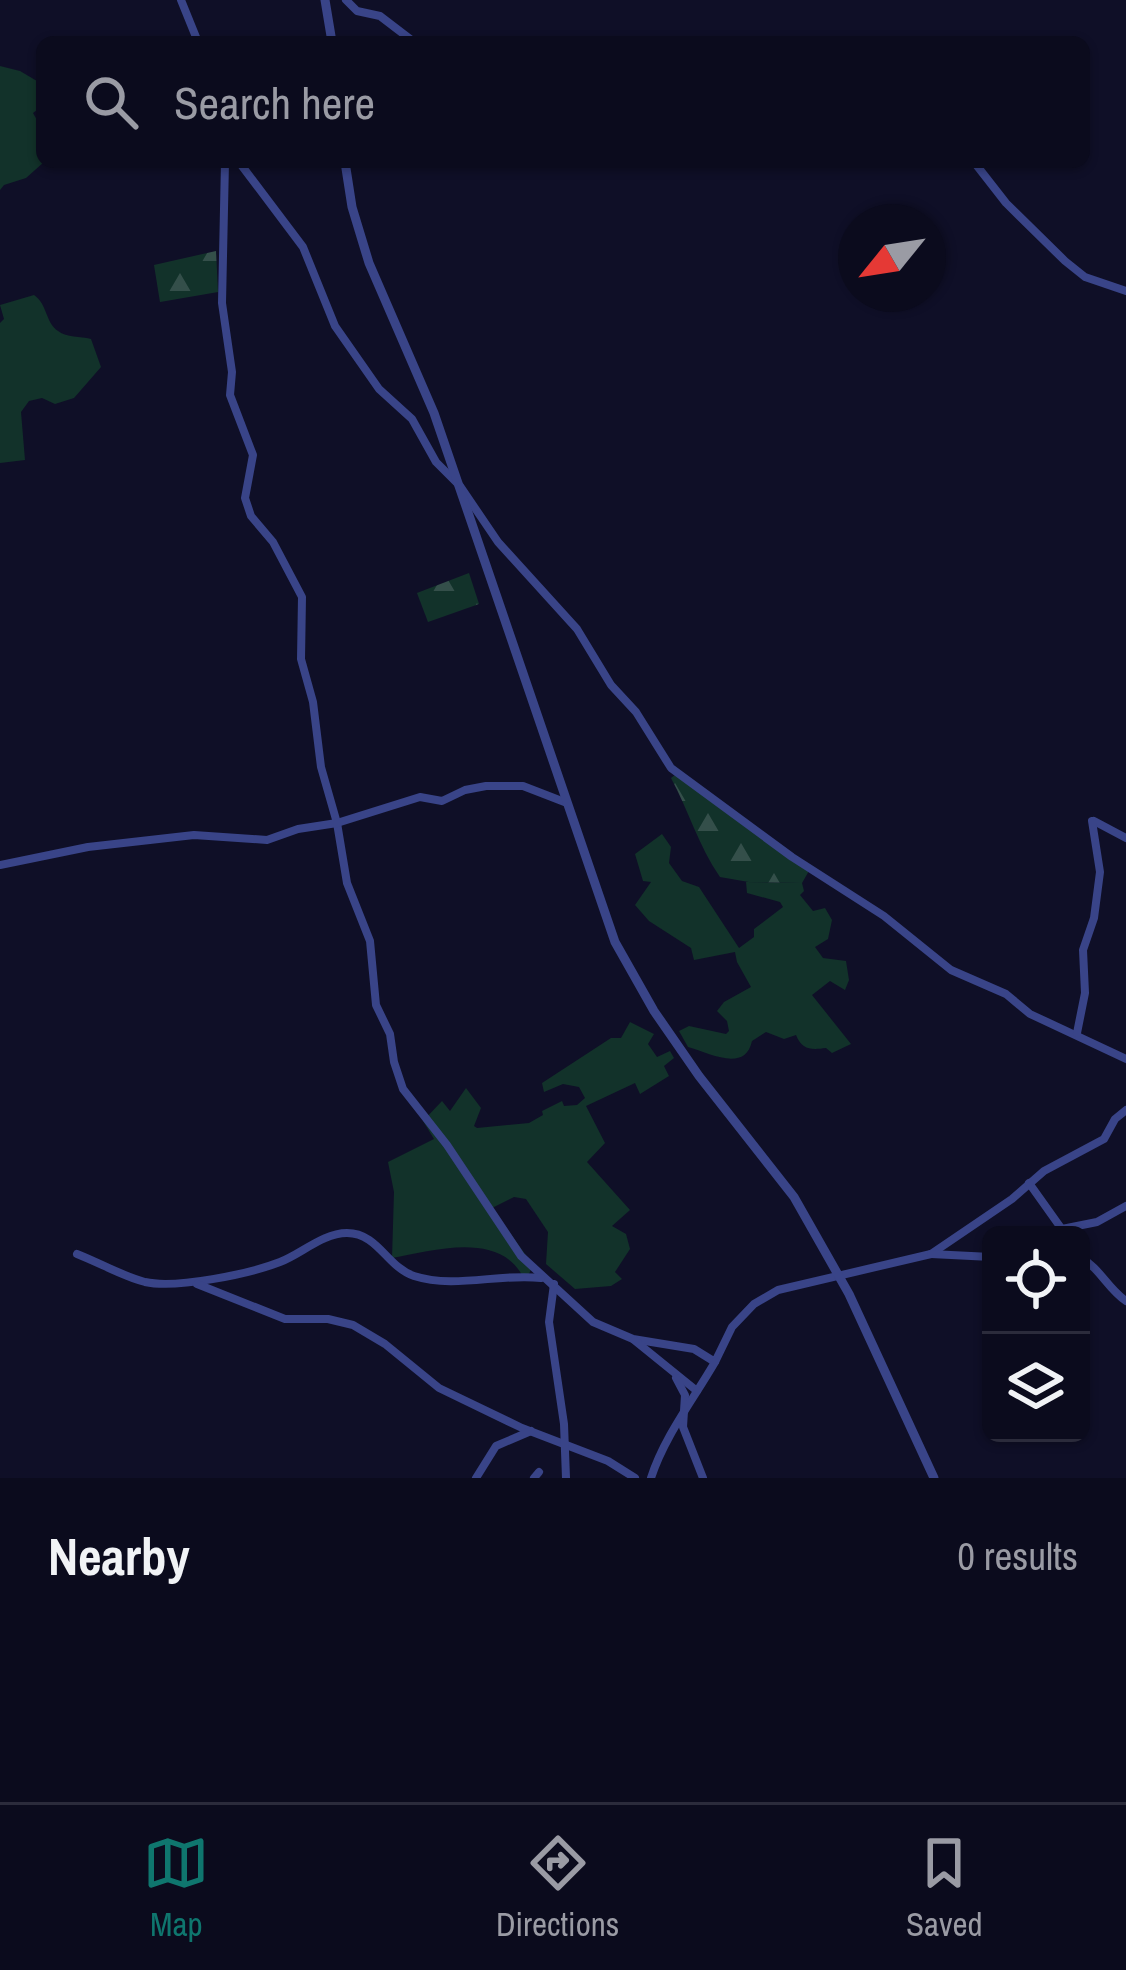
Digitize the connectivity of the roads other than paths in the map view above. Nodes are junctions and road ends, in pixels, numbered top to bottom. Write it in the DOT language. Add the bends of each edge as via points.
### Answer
graph roads {
  1 [pos="181,0"];
  2 [pos="326,0"];
  3 [pos="346,0"];
  4 [pos="196,36"];
  5 [pos="331,36"];
  6 [pos="406,36"];
  7 [pos="225,168"];
  8 [pos="244,168"];
  9 [pos="346,168"];
  10 [pos="979,168"];
  11 [pos="1126,291"];
  12 [pos="460,486"];
  13 [pos="567,803"];
  14 [pos="338,824"];
  15 [pos="1126,838"];
  16 [pos="0,865"];
  17 [pos="1077,1033"];
  18 [pos="1126,1059"];
  19 [pos="1126,1110"];
  20 [pos="1029,1183"];
  21 [pos="1126,1206"];
  22 [pos="1054,1220"];
  23 [pos="1052,1226"];
  24 [pos="1059,1226"];
  25 [pos="1084,1226"];
  26 [pos="931,1254"];
  27 [pos="77,1255"];
  28 [pos="982,1257"];
  29 [pos="1090,1264"];
  30 [pos="840,1275"];
  31 [pos="549,1281"];
  32 [pos="195,1283"];
  33 [pos="1126,1300"];
  34 [pos="633,1339"];
  35 [pos="715,1362"];
  36 [pos="676,1378"];
  37 [pos="698,1391"];
  38 [pos="682,1420"];
  39 [pos="536,1431"];
  40 [pos="563,1441"];
  41 [pos="476,1478"];
  42 [pos="566,1478"];
  43 [pos="635,1478"];
  44 [pos="651,1478"];
  45 [pos="703,1478"];
  46 [pos="934,1478"];
  1 -- 4 [label="street"];
  2 -- 5 [label="street"];
  3 -- 6 [label="street"];
  7 -- 14 [label="street" via="222,303 230,395 253,454 245,498 302,598 301,659"];
  8 -- 12 [label="street" via="303,247 344,340"];
  9 -- 12 [label="street" via="368,262"];
  10 -- 11 [label="street" via="1065,261"];
  12 -- 13 [label="street"];
  12 -- 17 [label="street" via="498,542 577,629 671,768 951,970"];
  13 -- 14 [label="street" via="523,786 486,786"];
  13 -- 30 [label="street" via="626,963 699,1076 783,1179"];
  14 -- 16 [label="street" via="267,840 194,836"];
  14 -- 31 [label="street" via="372,953 376,1005 403,1089 512,1246"];
  15 -- 17 [label="street" via="1092,820 1100,872"];
  17 -- 18 [label="street"];
  19 -- 20 [label="street" via="1104,1138"];
  20 -- 22 [label="street"];
  20 -- 26 [label="street"];
  21 -- 25 [label="street"];
  22 -- 23 [label="street"];
  22 -- 24 [label="street"];
  26 -- 28 [label="street"];
  26 -- 30 [label="street"];
  27 -- 32 [label="street" via="150,1283"];
  29 -- 33 [label="street"];
  30 -- 35 [label="street" via="754,1304"];
  30 -- 46 [label="street"];
  31 -- 32 [label="street" via="413,1276 364,1237 343,1232 279,1263"];
  31 -- 34 [label="street" via="593,1322"];
  31 -- 40 [label="street"];
  32 -- 39 [label="street" via="285,1319 352,1325 439,1388"];
  34 -- 35 [label="street" via="694,1349"];
  34 -- 36 [label="street"];
  35 -- 37 [label="street"];
  36 -- 37 [label="street"];
  36 -- 38 [label="street" via="685,1393"];
  37 -- 38 [label="street"];
  38 -- 44 [label="street" via="660,1448"];
  38 -- 45 [label="street"];
  39 -- 40 [label="street"];
  39 -- 41 [label="street" via="496,1446"];
  40 -- 42 [label="street"];
  40 -- 43 [label="street"];
}
